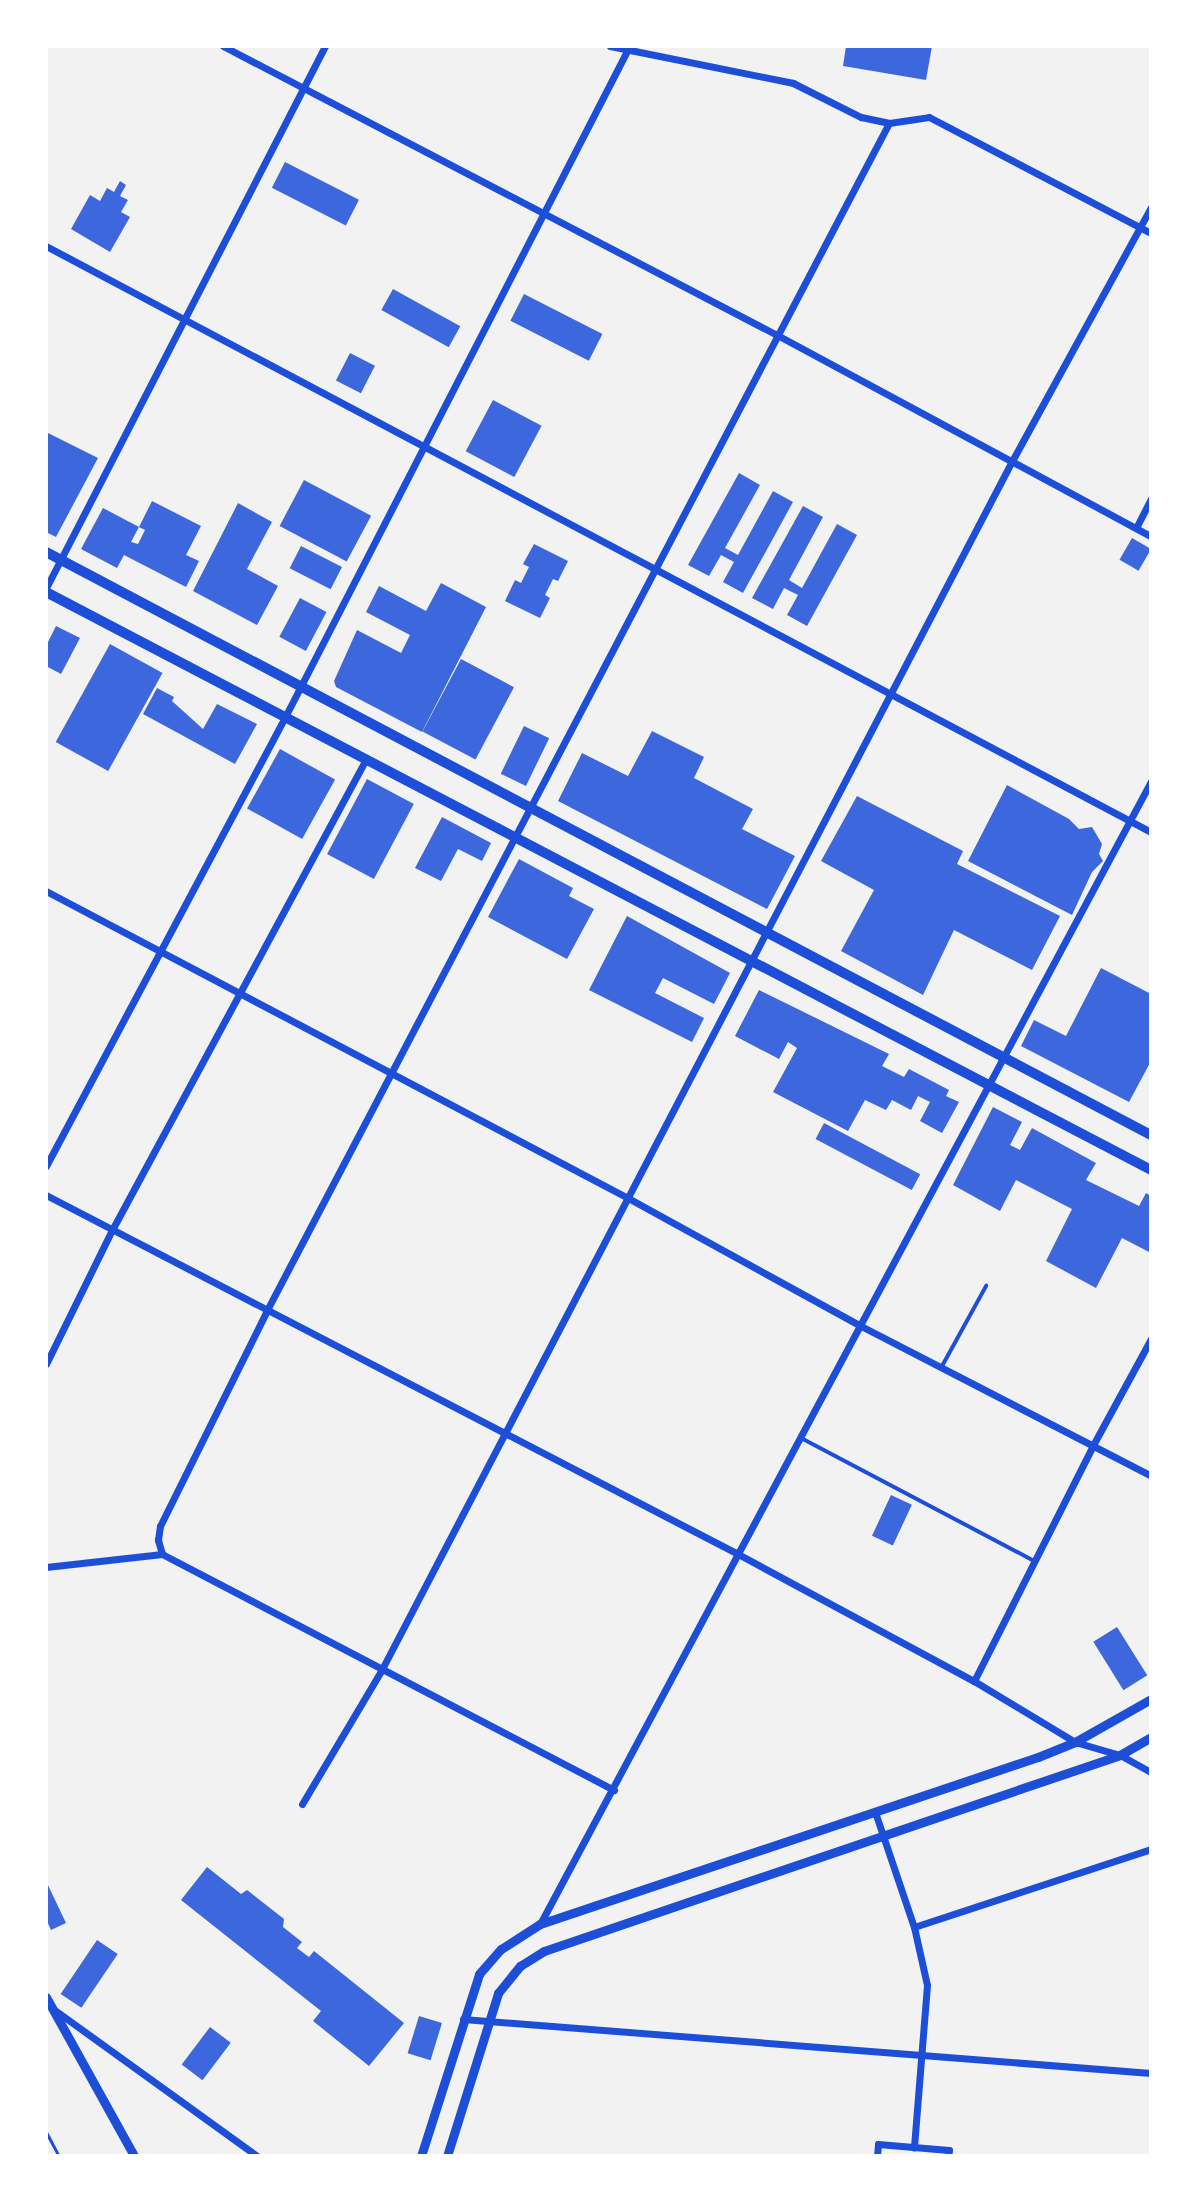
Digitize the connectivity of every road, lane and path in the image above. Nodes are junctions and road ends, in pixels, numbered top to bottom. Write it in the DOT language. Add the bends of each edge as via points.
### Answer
graph roads {
  1 [pos="223,46"];
  2 [pos="325,46"];
  3 [pos="610,46"];
  4 [pos="627,51"];
  5 [pos="303,88"];
  6 [pos="889,123"];
  7 [pos="1151,207"];
  8 [pos="541,212"];
  9 [pos="1140,227"];
  10 [pos="1151,233"];
  11 [pos="46,246"];
  12 [pos="184,319"];
  13 [pos="779,336"];
  14 [pos="424,445"];
  15 [pos="1012,461"];
  16 [pos="1151,499"];
  17 [pos="1136,528"];
  18 [pos="1151,536"];
  19 [pos="46,552"];
  20 [pos="61,559"];
  21 [pos="656,570"];
  22 [pos="46,590"];
  23 [pos="300,686"];
  24 [pos="891,694"];
  25 [pos="285,717"];
  26 [pos="366,759"];
  27 [pos="1151,781"];
  28 [pos="528,808"];
  29 [pos="1129,821"];
  30 [pos="1151,832"];
  31 [pos="514,837"];
  32 [pos="46,891"];
  33 [pos="767,933"];
  34 [pos="159,951"];
  35 [pos="752,961"];
  36 [pos="238,993"];
  37 [pos="1002,1057"];
  38 [pos="391,1074"];
  39 [pos="987,1085"];
  40 [pos="1151,1135"];
  41 [pos="46,1166"];
  42 [pos="1151,1170"];
  43 [pos="46,1195"];
  44 [pos="628,1198"];
  45 [pos="112,1230"];
  46 [pos="986,1286"];
  47 [pos="266,1312"];
  48 [pos="859,1325"];
  49 [pos="1151,1339"];
  50 [pos="46,1364"];
  51 [pos="941,1368"];
  52 [pos="505,1435"];
  53 [pos="801,1438"];
  54 [pos="1092,1447"];
  55 [pos="1151,1476"];
  56 [pos="162,1554"];
  57 [pos="738,1554"];
  58 [pos="1034,1561"];
  59 [pos="46,1567"];
  60 [pos="382,1669"];
  61 [pos="974,1681"];
  62 [pos="1151,1699"];
  63 [pos="1151,1737"];
  64 [pos="1075,1742"];
  65 [pos="1120,1755"];
  66 [pos="1151,1772"];
  67 [pos="614,1790"];
  68 [pos="302,1804"];
  69 [pos="875,1812"];
  70 [pos="883,1836"];
  71 [pos="1151,1849"];
  72 [pos="540,1924"];
  73 [pos="914,1927"];
  74 [pos="46,1997"];
  75 [pos="49,2008"];
  76 [pos="463,2019"];
  77 [pos="489,2022"];
  78 [pos="921,2055"];
  79 [pos="1151,2073"];
  80 [pos="46,2132"];
  81 [pos="914,2147"];
  82 [pos="59,2156"];
  83 [pos="134,2156"];
  84 [pos="257,2156"];
  85 [pos="421,2156"];
  86 [pos="447,2156"];
  87 [pos="877,2156"];
  88 [pos="948,2156"];
  1 -- 5 [label="street"];
  2 -- 5 [label="street"];
  3 -- 4 [label="street"];
  4 -- 6 [label="street" via="793,83 861,117"];
  4 -- 8 [label="street"];
  5 -- 8 [label="street"];
  5 -- 12 [label="street"];
  6 -- 9 [label="street" via="929,117"];
  6 -- 13 [label="street"];
  7 -- 9 [label="street"];
  8 -- 13 [label="street"];
  8 -- 14 [label="street"];
  9 -- 10 [label="street"];
  9 -- 15 [label="street"];
  11 -- 12 [label="street"];
  12 -- 14 [label="street"];
  12 -- 20 [label="street"];
  13 -- 15 [label="street"];
  13 -- 21 [label="street"];
  14 -- 21 [label="street"];
  14 -- 23 [label="street"];
  15 -- 17 [label="street"];
  15 -- 24 [label="street"];
  16 -- 17 [label="street"];
  17 -- 18 [label="street"];
  19 -- 20 [label="main road"];
  20 -- 22 [label="street"];
  20 -- 23 [label="main road"];
  21 -- 24 [label="street"];
  21 -- 28 [label="street"];
  22 -- 25 [label="main road"];
  23 -- 25 [label="street"];
  23 -- 28 [label="main road"];
  24 -- 29 [label="street"];
  24 -- 33 [label="street"];
  25 -- 26 [label="main road"];
  25 -- 34 [label="street"];
  26 -- 31 [label="main road"];
  26 -- 36 [label="street"];
  27 -- 29 [label="street"];
  28 -- 31 [label="street"];
  28 -- 33 [label="main road"];
  29 -- 30 [label="street"];
  29 -- 37 [label="street"];
  31 -- 35 [label="main road"];
  31 -- 38 [label="street"];
  32 -- 34 [label="street"];
  33 -- 35 [label="street"];
  33 -- 37 [label="main road"];
  34 -- 36 [label="street"];
  34 -- 41 [label="street"];
  35 -- 39 [label="main road"];
  35 -- 44 [label="street"];
  36 -- 38 [label="street"];
  36 -- 45 [label="street"];
  37 -- 39 [label="street"];
  37 -- 40 [label="main road"];
  38 -- 44 [label="street"];
  38 -- 47 [label="street"];
  39 -- 42 [label="main road"];
  39 -- 48 [label="street"];
  43 -- 45 [label="street"];
  44 -- 48 [label="street"];
  44 -- 52 [label="street"];
  45 -- 47 [label="street"];
  45 -- 50 [label="street"];
  46 -- 51 [label="lane"];
  47 -- 52 [label="street"];
  47 -- 56 [label="street" via="160,1526"];
  48 -- 51 [label="street"];
  48 -- 53 [label="street"];
  49 -- 54 [label="street"];
  51 -- 54 [label="street"];
  52 -- 57 [label="street"];
  52 -- 60 [label="street"];
  53 -- 57 [label="street"];
  53 -- 58 [label="lane"];
  54 -- 55 [label="street"];
  54 -- 58 [label="street"];
  56 -- 59 [label="street"];
  56 -- 60 [label="street"];
  57 -- 61 [label="street"];
  57 -- 67 [label="street"];
  58 -- 61 [label="street"];
  60 -- 67 [label="street"];
  60 -- 68 [label="street"];
  61 -- 64 [label="street"];
  62 -- 64 [label="street"];
  63 -- 65 [label="street"];
  64 -- 65 [label="street"];
  64 -- 69 [label="street"];
  65 -- 66 [label="street"];
  65 -- 70 [label="street"];
  67 -- 72 [label="street"];
  69 -- 70 [label="street"];
  69 -- 72 [label="street"];
  70 -- 73 [label="street"];
  70 -- 77 [label="street" via="544,1951 520,1966 498,1993"];
  71 -- 73 [label="street"];
  72 -- 76 [label="street" via="501,1949 479,1974"];
  73 -- 78 [label="street" via="927,1985"];
  74 -- 75 [label="street"];
  75 -- 83 [label="street"];
  75 -- 84 [label="street"];
  76 -- 77 [label="street"];
  76 -- 85 [label="street"];
  77 -- 78 [label="street"];
  77 -- 86 [label="street"];
  78 -- 79 [label="street"];
  78 -- 81 [label="street"];
  80 -- 82 [label="path"];
  81 -- 87 [label="street" via="878,2144"];
  81 -- 88 [label="street" via="949,2150"];
}
